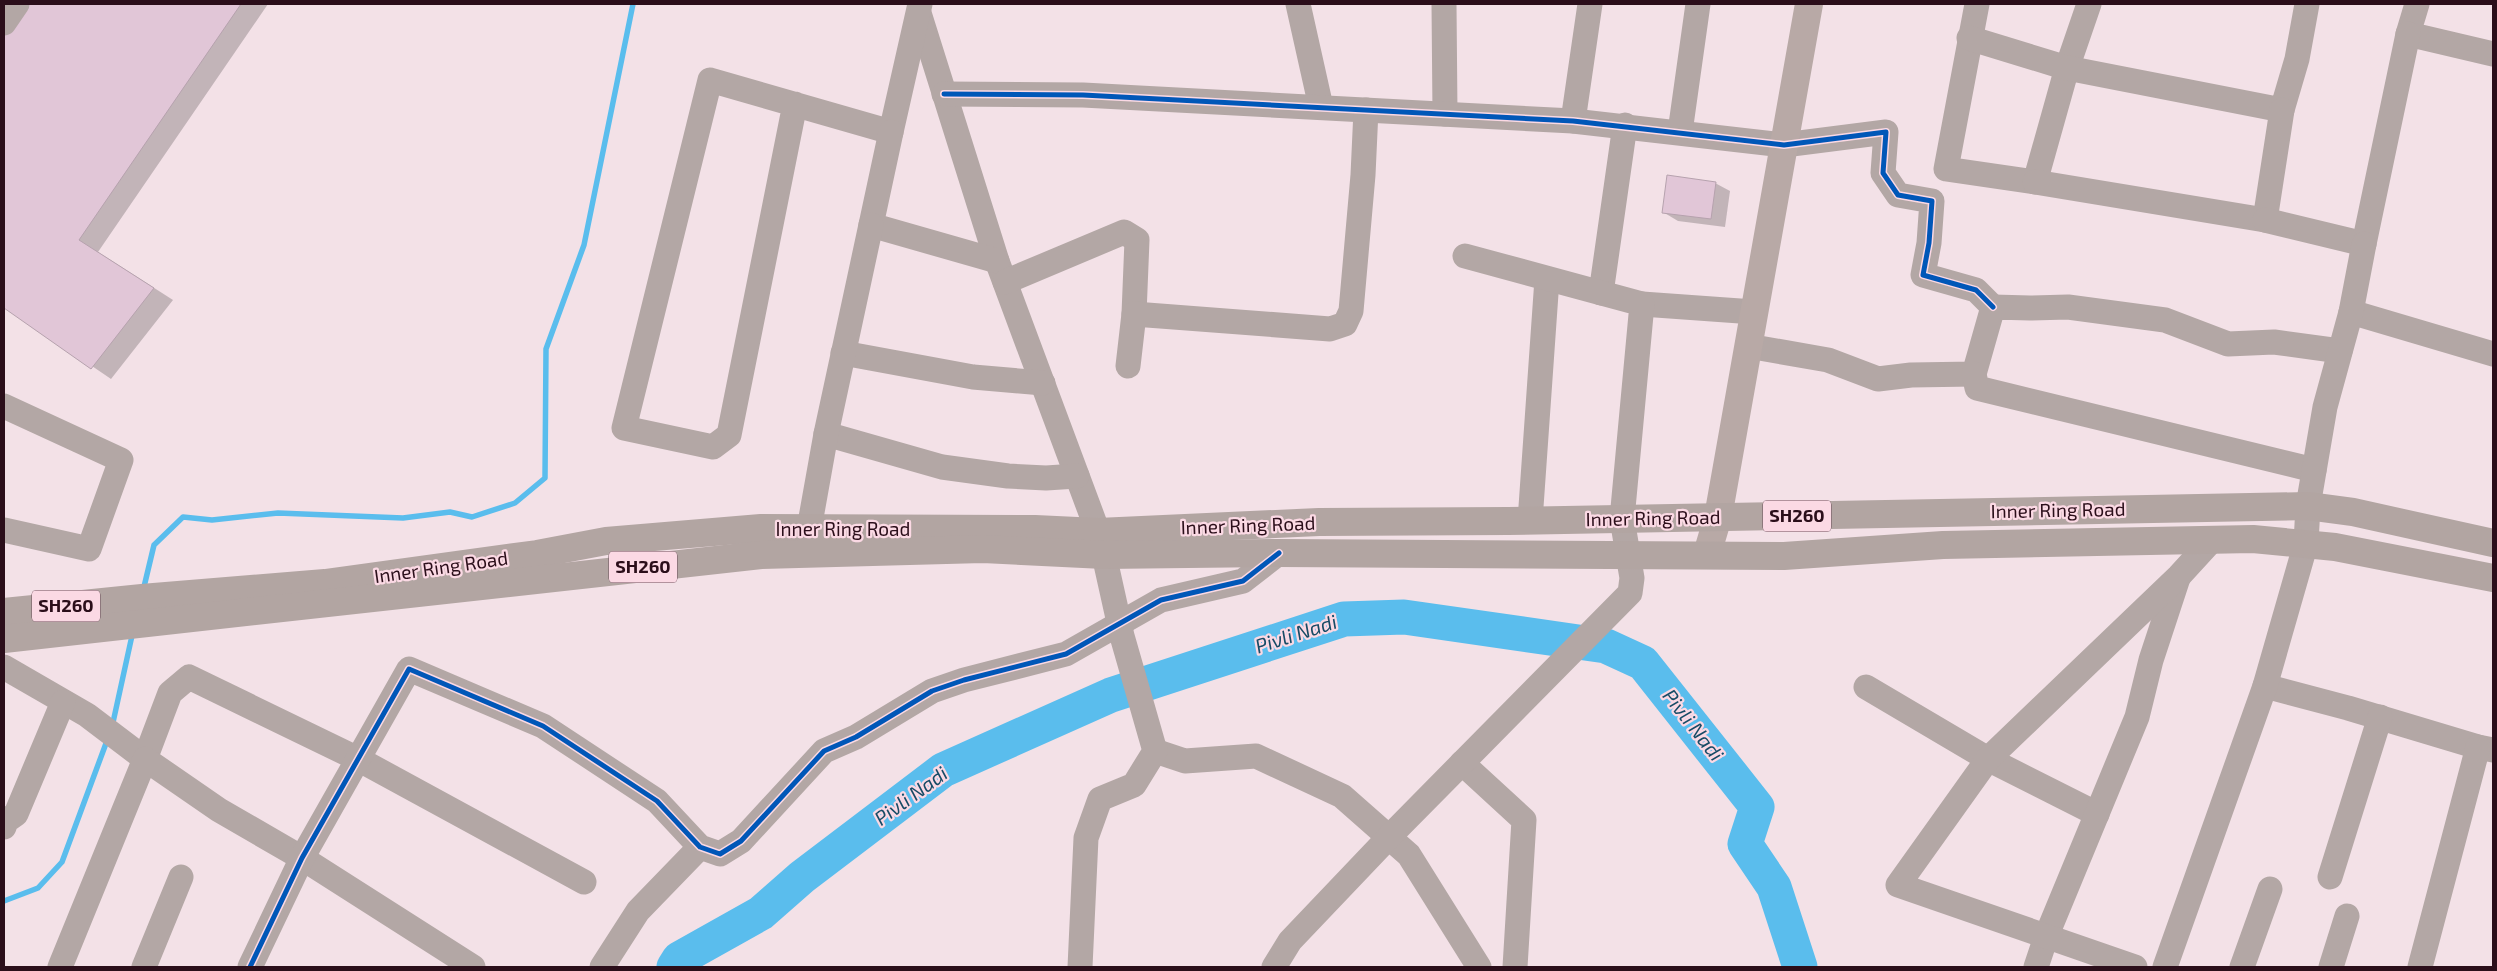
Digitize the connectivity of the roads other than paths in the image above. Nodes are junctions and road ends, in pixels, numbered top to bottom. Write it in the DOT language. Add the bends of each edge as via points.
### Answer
graph roads {
  1 [pos="17,4"];
  2 [pos="1298,4"];
  3 [pos="1444,4"];
  4 [pos="1590,4"];
  5 [pos="1698,4"];
  6 [pos="1977,4"];
  7 [pos="2089,4"];
  8 [pos="2307,4"];
  9 [pos="2417,4"];
  10 [pos="1805,5"];
  11 [pos="919,7"];
  12 [pos="4,23"];
  13 [pos="2408,34"];
  14 [pos="1970,38"];
  15 [pos="2493,54"];
  16 [pos="2068,68"];
  17 [pos="944,94"];
  18 [pos="795,104"];
  19 [pos="1321,107"];
  20 [pos="1366,110"];
  21 [pos="2282,110"];
  22 [pos="1445,114"];
  23 [pos="1573,121"];
  24 [pos="1624,125"];
  25 [pos="891,132"];
  26 [pos="1680,132"];
  27 [pos="1784,145"];
  28 [pos="1946,169"];
  29 [pos="2035,182"];
  30 [pos="1932,201"];
  31 [pos="2265,220"];
  32 [pos="871,225"];
  33 [pos="2364,244"];
  34 [pos="1465,256"];
  35 [pos="1001,271"];
  36 [pos="1547,279"];
  37 [pos="1600,293"];
  38 [pos="1642,304"];
  39 [pos="1993,306"];
  40 [pos="1754,312"];
  41 [pos="2351,312"];
  42 [pos="1134,314"];
  43 [pos="1748,346"];
  44 [pos="2340,351"];
  45 [pos="843,353"];
  46 [pos="2493,354"];
  47 [pos="1128,366"];
  48 [pos="1974,374"];
  49 [pos="1043,383"];
  50 [pos="4,406"];
  51 [pos="826,434"];
  52 [pos="2314,470"];
  53 [pos="1077,476"];
  54 [pos="2308,506"];
  55 [pos="1718,517"];
  56 [pos="1622,519"];
  57 [pos="1530,520"];
  58 [pos="4,530"];
  59 [pos="2212,540"];
  60 [pos="809,541"];
  61 [pos="2306,543"];
  62 [pos="2493,543"];
  63 [pos="1101,544"];
  64 [pos="1279,552"];
  65 [pos="1626,554"];
  66 [pos="1707,554"];
  67 [pos="2179,576"];
  68 [pos="2493,578"];
  69 [pos="4,612"];
  70 [pos="1120,629"];
  71 [pos="4,639"];
  72 [pos="4,667"];
  73 [pos="1866,686"];
  74 [pos="2265,686"];
  75 [pos="63,702"];
  76 [pos="2380,717"];
  77 [pos="2485,749"];
  78 [pos="1155,750"];
  79 [pos="144,759"];
  80 [pos="358,759"];
  81 [pos="1988,760"];
  82 [pos="1462,763"];
  83 [pos="2097,814"];
  84 [pos="5,823"];
  85 [pos="1389,837"];
  86 [pos="700,847"];
  87 [pos="302,858"];
  88 [pos="181,877"];
  89 [pos="2330,877"];
  90 [pos="584,882"];
  91 [pos="2270,888"];
  92 [pos="2347,916"];
  93 [pos="2046,936"];
  94 [pos="60,967"];
  95 [pos="144,967"];
  96 [pos="250,967"];
  97 [pos="473,967"];
  98 [pos="602,967"];
  99 [pos="1080,967"];
  100 [pos="1274,967"];
  101 [pos="1479,967"];
  102 [pos="1515,967"];
  103 [pos="2036,967"];
  104 [pos="2134,967"];
  105 [pos="2165,967"];
  106 [pos="2242,967"];
  107 [pos="2331,967"];
  108 [pos="2420,967"];
  1 -- 12 [label="street"];
  2 -- 19 [label="street"];
  3 -- 22 [label="street"];
  4 -- 23 [label="street"];
  5 -- 26 [label="street"];
  6 -- 14 [label="street"];
  7 -- 16 [label="street"];
  8 -- 21 [label="street" via="2297,59"];
  9 -- 13 [label="street"];
  10 -- 27 [label="main road"];
  11 -- 17 [label="street"];
  11 -- 25 [label="street"];
  13 -- 15 [label="street"];
  13 -- 33 [label="street"];
  14 -- 16 [label="street"];
  14 -- 28 [label="street"];
  16 -- 21 [label="street"];
  16 -- 29 [label="street"];
  17 -- 19 [label="street" via="1083,95"];
  17 -- 35 [label="street"];
  18 -- 18 [label="street" via="729,435 714,447 624,428 710,80"];
  18 -- 25 [label="street"];
  19 -- 20 [label="street"];
  20 -- 22 [label="street"];
  20 -- 42 [label="street" via="1364,175 1351,311 1345,324 1330,329"];
  21 -- 31 [label="street"];
  22 -- 23 [label="street"];
  23 -- 24 [label="street"];
  24 -- 26 [label="street"];
  24 -- 37 [label="street"];
  25 -- 32 [label="street"];
  26 -- 27 [label="street"];
  27 -- 30 [label="street" via="1886,132 1883,172 1898,195"];
  27 -- 40 [label="main road"];
  28 -- 29 [label="street"];
  28 -- 30 [label="street"];
  29 -- 31 [label="street"];
  30 -- 39 [label="street" via="1923,275 1976,290"];
  31 -- 33 [label="street"];
  32 -- 35 [label="street"];
  32 -- 45 [label="street"];
  33 -- 41 [label="street"];
  34 -- 36 [label="street"];
  35 -- 42 [label="street" via="1124,232 1137,240"];
  35 -- 49 [label="street"];
  36 -- 37 [label="street"];
  36 -- 57 [label="street"];
  37 -- 38 [label="street"];
  38 -- 40 [label="street"];
  38 -- 56 [label="street"];
  39 -- 44 [label="street" via="2068,306 2165,320 2228,344 2274,342"];
  39 -- 48 [label="street"];
  40 -- 43 [label="main road"];
  41 -- 44 [label="street"];
  41 -- 46 [label="street"];
  42 -- 47 [label="street"];
  43 -- 48 [label="street" via="1828,360 1878,379"];
  43 -- 55 [label="main road"];
  44 -- 52 [label="street" via="2325,407"];
  45 -- 49 [label="street" via="973,377"];
  45 -- 51 [label="street"];
  48 -- 52 [label="street" via="1977,388"];
  49 -- 53 [label="street"];
  50 -- 58 [label="street" via="122,460 88,549"];
  51 -- 53 [label="street" via="942,467 1008,476"];
  51 -- 60 [label="street"];
  52 -- 54 [label="street"];
  53 -- 63 [label="street"];
  54 -- 55 [label="highway, Inner Ring Road / SH260"];
  54 -- 61 [label="street"];
  54 -- 62 [label="highway, Inner Ring Road / SH260" via="2353,512"];
  55 -- 56 [label="highway, Inner Ring Road / SH260"];
  55 -- 66 [label="main road"];
  56 -- 57 [label="highway, Inner Ring Road / SH260"];
  56 -- 65 [label="street"];
  57 -- 63 [label="highway, Inner Ring Road / SH260" via="1319,522"];
  59 -- 61 [label="highway, Inner Ring Road / SH260"];
  59 -- 66 [label="highway, Inner Ring Road / SH260" via="1943,545 1784,556"];
  59 -- 67 [label="street"];
  60 -- 63 [label="highway, Inner Ring Road / SH260" via="1025,529"];
  60 -- 69 [label="highway, Inner Ring Road / SH260" via="761,528 606,541 537,554 324,583"];
  60 -- 71 [label="highway, Inner Ring Road / SH260" via="761,555"];
  61 -- 68 [label="highway, Inner Ring Road / SH260"];
  61 -- 74 [label="street"];
  63 -- 64 [label="highway, Inner Ring Road / SH260"];
  63 -- 70 [label="street"];
  64 -- 65 [label="highway, Inner Ring Road / SH260"];
  64 -- 70 [label="street" via="1243,581 1161,600"];
  65 -- 66 [label="highway, Inner Ring Road / SH260"];
  65 -- 82 [label="street" via="1632,578 1630,593"];
  67 -- 81 [label="street"];
  67 -- 83 [label="street" via="2151,660 2137,717"];
  70 -- 78 [label="street"];
  70 -- 86 [label="street" via="1066,654 964,680 932,692 856,737 824,751 741,842 720,854"];
  72 -- 75 [label="street"];
  73 -- 81 [label="street"];
  74 -- 76 [label="street"];
  74 -- 105 [label="street"];
  75 -- 79 [label="street" via="86,715"];
  75 -- 84 [label="street" via="16,814"];
  76 -- 77 [label="street"];
  76 -- 89 [label="street"];
  77 -- 108 [label="street"];
  78 -- 85 [label="street" via="1185,761 1256,756 1342,796"];
  78 -- 99 [label="street" via="1134,785 1100,799 1086,838"];
  79 -- 80 [label="street" via="170,693 189,677"];
  79 -- 87 [label="street" via="219,810"];
  79 -- 94 [label="street"];
  80 -- 86 [label="street" via="409,669 543,726 658,801"];
  80 -- 87 [label="street"];
  80 -- 90 [label="street"];
  81 -- 83 [label="street"];
  81 -- 93 [label="street" via="1898,885"];
  82 -- 85 [label="street"];
  82 -- 102 [label="street" via="1524,820"];
  83 -- 93 [label="street"];
  85 -- 100 [label="street" via="1290,941"];
  85 -- 101 [label="street" via="1409,855"];
  86 -- 98 [label="street" via="638,911"];
  87 -- 96 [label="street"];
  87 -- 97 [label="street"];
  88 -- 95 [label="street"];
  91 -- 106 [label="street"];
  92 -- 107 [label="street"];
  93 -- 103 [label="street"];
  93 -- 104 [label="street"];
}
